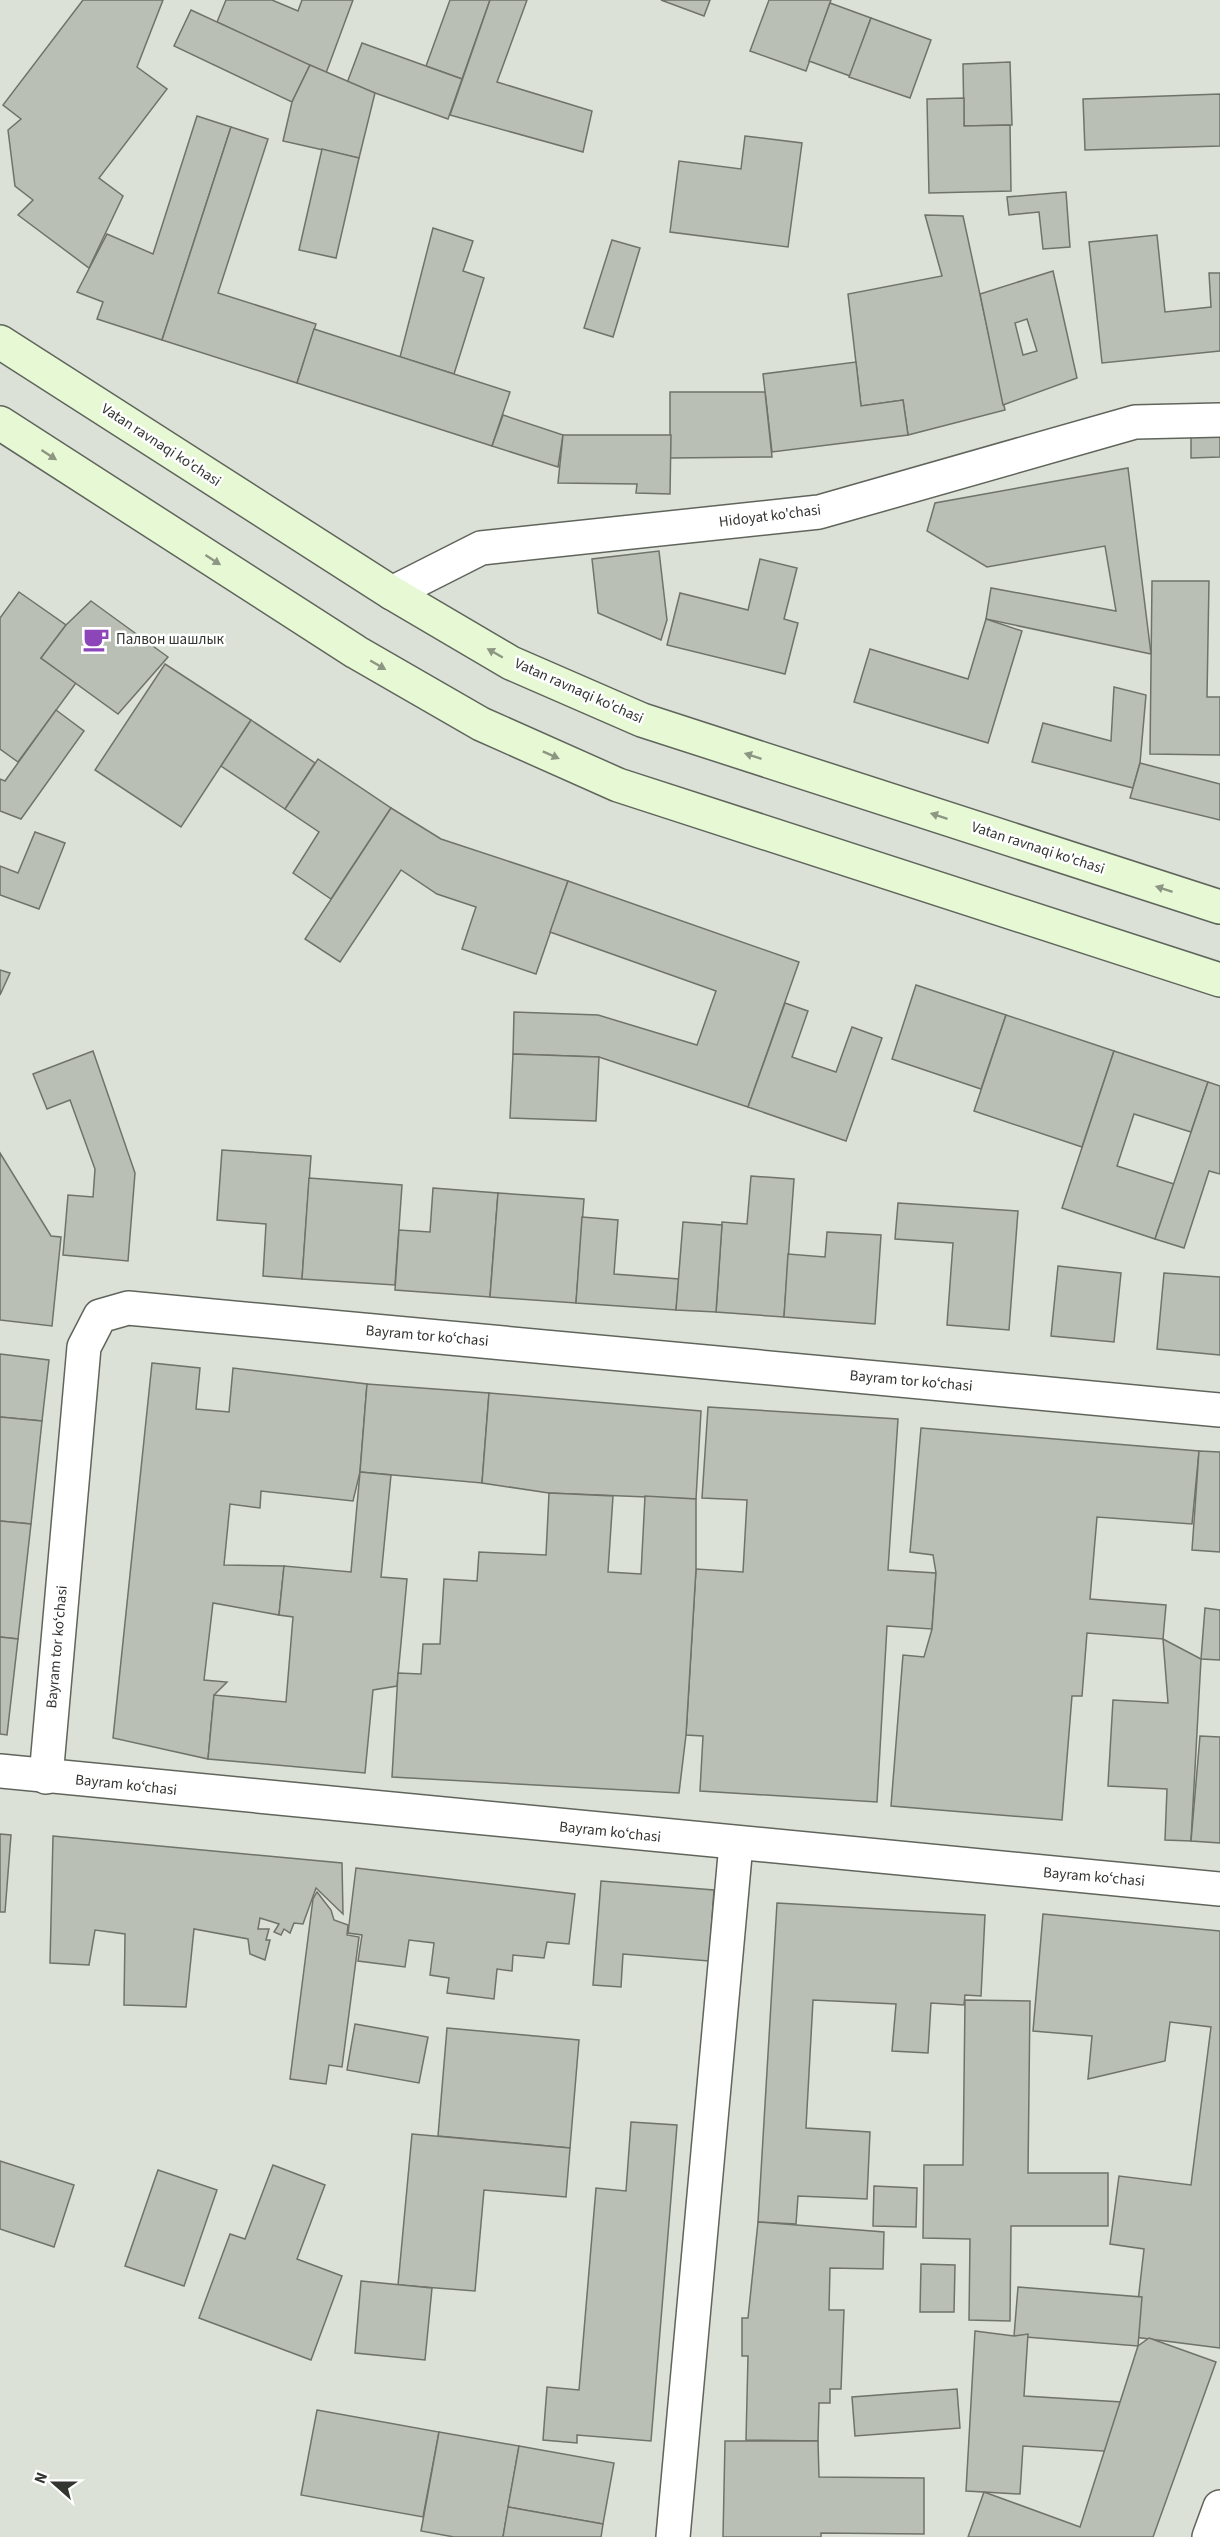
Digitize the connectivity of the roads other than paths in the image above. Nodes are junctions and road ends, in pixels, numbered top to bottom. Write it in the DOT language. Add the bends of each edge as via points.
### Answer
graph roads {
  1 [pos="0,342"];
  2 [pos="1220,420"];
  3 [pos="0,423"];
  4 [pos="392,594"];
  5 [pos="1220,907"];
  6 [pos="1220,980"];
  7 [pos="1220,1410"];
  8 [pos="0,1771"];
  9 [pos="45,1777"];
  10 [pos="736,1844"];
  11 [pos="1220,1889"];
  12 [pos="1220,2507"];
  13 [pos="674,2537"];
  14 [pos="1209,2537"];
  1 -- 4 [label="main road, Vatan ravnaqi ko'chasi"];
  2 -- 4 [label="street, Hidoyat ko'chasi" via="1135,422 819,512 481,548"];
  3 -- 6 [label="main road, one-way" via="356,652 481,724 618,785"];
  5 -- 4 [label="main road, Vatan ravnaqi ko'chasi, one-way" via="642,720 512,663"];
  7 -- 9 [label="street, Bayram tor koʻchasi" via="128,1308 100,1316 84,1347"];
  8 -- 9 [label="street, Bayram koʻchasi"];
  9 -- 10 [label="street, Bayram koʻchasi"];
  10 -- 11 [label="street, Bayram koʻchasi"];
  10 -- 13 [label="street"];
  12 -- 14 [label="street"];
}
